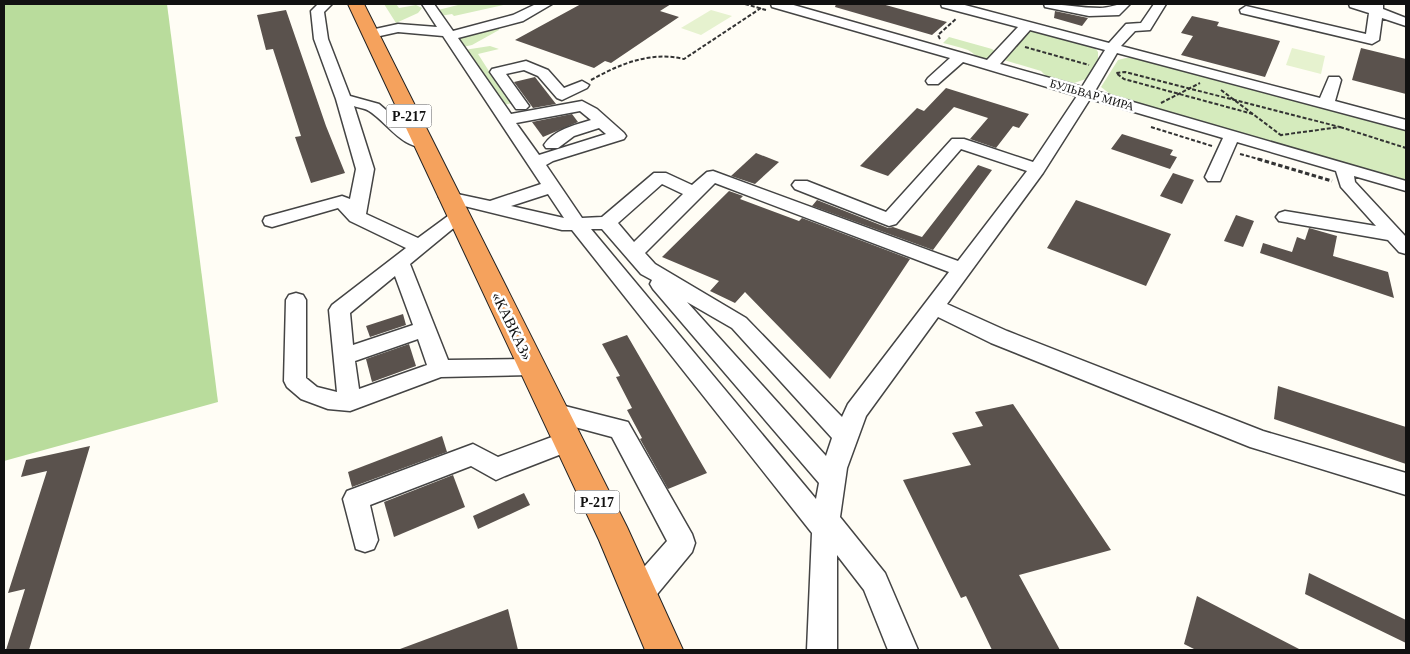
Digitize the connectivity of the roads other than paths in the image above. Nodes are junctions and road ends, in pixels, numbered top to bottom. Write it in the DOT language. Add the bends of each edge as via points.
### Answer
graph roads {
  1 [pos="326,4"];
  2 [pos="356,4"];
  3 [pos="448,4"];
  4 [pos="546,4"];
  5 [pos="777,4"];
  6 [pos="947,4"];
  7 [pos="999,4"];
  8 [pos="1050,4"];
  9 [pos="1124,4"];
  10 [pos="1160,4"];
  11 [pos="1355,4"];
  12 [pos="430,7"];
  13 [pos="1376,7"];
  14 [pos="1246,10"];
  15 [pos="504,12"];
  16 [pos="989,15"];
  17 [pos="518,18"];
  18 [pos="475,20"];
  19 [pos="1406,22"];
  20 [pos="1027,25"];
  21 [pos="398,28"];
  22 [pos="447,32"];
  23 [pos="372,34"];
  24 [pos="1113,48"];
  25 [pos="960,57"];
  26 [pos="991,66"];
  27 [pos="1334,80"];
  28 [pos="933,81"];
  29 [pos="582,85"];
  30 [pos="1086,93"];
  31 [pos="562,95"];
  32 [pos="344,99"];
  33 [pos="1326,104"];
  34 [pos="521,106"];
  35 [pos="502,116"];
  36 [pos="602,124"];
  37 [pos="1406,125"];
  38 [pos="1232,136"];
  39 [pos="422,143"];
  40 [pos="545,155"];
  41 [pos="1344,168"];
  42 [pos="1036,169"];
  43 [pos="1214,177"];
  44 [pos="801,185"];
  45 [pos="1406,186"];
  46 [pos="550,187"];
  47 [pos="694,193"];
  48 [pos="453,207"];
  49 [pos="492,207"];
  50 [pos="356,217"];
  51 [pos="1285,217"];
  52 [pos="272,221"];
  53 [pos="607,223"];
  54 [pos="576,224"];
  55 [pos="1400,242"];
  56 [pos="421,247"];
  57 [pos="641,261"];
  58 [pos="400,263"];
  59 [pos="962,270"];
  60 [pos="296,300"];
  61 [pos="934,306"];
  62 [pos="425,329"];
  63 [pos="343,357"];
  64 [pos="773,358"];
  65 [pos="531,367"];
  66 [pos="440,369"];
  67 [pos="742,377"];
  68 [pos="350,402"];
  69 [pos="560,426"];
  70 [pos="844,435"];
  71 [pos="831,479"];
  72 [pos="1406,484"];
  73 [pos="826,524"];
  74 [pos="365,540"];
  75 [pos="639,594"];
  76 [pos="664,650"];
  77 [pos="822,650"];
  78 [pos="904,650"];
  1 -- 32 [label="street" via="317,11 320,39"];
  2 -- 23 [label="highway, «КАВКАЗ» / Р-217"];
  3 -- 12 [label="street"];
  4 -- 17 [label="street"];
  5 -- 25 [label="street, БУЛЬВАР МИРА"];
  6 -- 16 [label="street"];
  7 -- 16 [label="street"];
  8 -- 9 [label="street" via="1089,12 1114,12"];
  10 -- 24 [label="street" via="1145,27 1131,27"];
  11 -- 13 [label="street"];
  12 -- 21 [label="street"];
  12 -- 22 [label="street"];
  13 -- 14 [label="street" via="1372,40"];
  13 -- 19 [label="street"];
  15 -- 17 [label="street" via="511,12"];
  16 -- 20 [label="street"];
  17 -- 22 [label="street"];
  18 -- 22 [label="street"];
  20 -- 24 [label="street"];
  20 -- 26 [label="street"];
  21 -- 22 [label="street"];
  21 -- 23 [label="street"];
  22 -- 35 [label="street"];
  23 -- 39 [label="highway, «КАВКАЗ» / Р-217"];
  24 -- 30 [label="street"];
  24 -- 33 [label="street"];
  25 -- 26 [label="street, БУЛЬВАР МИРА"];
  25 -- 28 [label="street"];
  26 -- 30 [label="street, БУЛЬВАР МИРА"];
  27 -- 33 [label="street"];
  29 -- 31 [label="street"];
  30 -- 38 [label="street, БУЛЬВАР МИРА"];
  30 -- 42 [label="street"];
  31 -- 34 [label="street"];
  31 -- 34 [label="street" via="543,73 526,65 497,72"];
  32 -- 39 [label="street" via="374,107 402,132"];
  32 -- 50 [label="street" via="365,169"];
  33 -- 37 [label="street"];
  34 -- 35 [label="street"];
  35 -- 36 [label="street" via="582,106"];
  35 -- 40 [label="street"];
  36 -- 40 [label="street" via="568,132"];
  36 -- 40 [label="street" via="618,136"];
  38 -- 41 [label="street, БУЛЬВАР МИРА"];
  38 -- 43 [label="street"];
  39 -- 48 [label="highway, «КАВКАЗ» / Р-217"];
  40 -- 46 [label="street"];
  41 -- 45 [label="street, БУЛЬВАР МИРА"];
  41 -- 55 [label="street" via="1347,182"];
  42 -- 44 [label="street" via="958,142 889,220"];
  42 -- 59 [label="street"];
  46 -- 49 [label="street"];
  46 -- 54 [label="street"];
  47 -- 53 [label="street" via="660,177"];
  47 -- 57 [label="street"];
  47 -- 59 [label="street" via="713,176"];
  48 -- 49 [label="street"];
  48 -- 56 [label="street"];
  48 -- 65 [label="highway, «КАВКАЗ» / Р-217"];
  49 -- 54 [label="street" via="562,224"];
  50 -- 52 [label="street" via="342,201"];
  50 -- 56 [label="street"];
  51 -- 55 [label="street"];
  53 -- 54 [label="street"];
  53 -- 57 [label="street"];
  54 -- 73 [label="street"];
  56 -- 58 [label="street"];
  57 -- 64 [label="street" via="739,323"];
  57 -- 67 [label="street"];
  58 -- 62 [label="street"];
  58 -- 63 [label="street" via="339,310"];
  59 -- 61 [label="street"];
  60 -- 68 [label="street" via="295,381 309,392 328,400"];
  61 -- 70 [label="street" via="856,411"];
  61 -- 72 [label="street" via="999,337 1259,440"];
  62 -- 63 [label="street"];
  62 -- 66 [label="street"];
  63 -- 68 [label="street"];
  64 -- 67 [label="street"];
  64 -- 70 [label="street"];
  65 -- 66 [label="street"];
  65 -- 69 [label="highway, «КАВКАЗ» / Р-217"];
  66 -- 68 [label="street"];
  67 -- 71 [label="street"];
  69 -- 74 [label="street" via="496,469 473,454 356,499"];
  69 -- 75 [label="highway, «КАВКАЗ» / Р-217"];
  69 -- 75 [label="street" via="620,429 682,543"];
  70 -- 71 [label="street"];
  71 -- 73 [label="street"];
  73 -- 77 [label="street"];
  73 -- 78 [label="street" via="875,582"];
  75 -- 76 [label="highway, «КАВКАЗ» / Р-217"];
}
